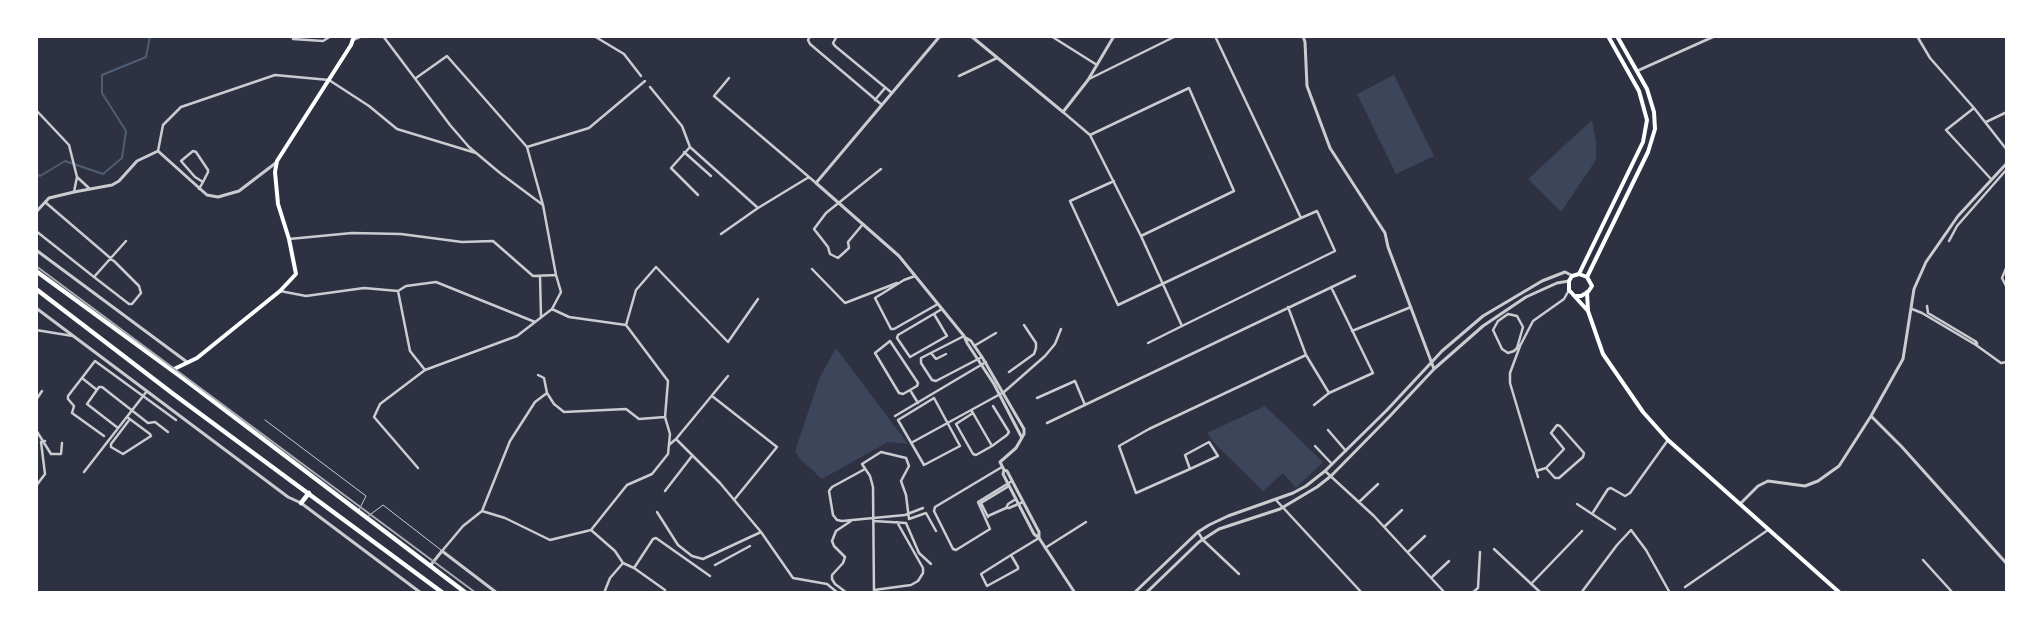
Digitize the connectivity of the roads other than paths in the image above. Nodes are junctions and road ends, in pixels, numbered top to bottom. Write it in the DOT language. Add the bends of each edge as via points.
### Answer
graph roads {
  1 [pos="331,36"];
  2 [pos="362,36"];
  3 [pos="384,36"];
  4 [pos="594,36"];
  5 [pos="810,36"];
  6 [pos="836,36"];
  7 [pos="940,36"];
  8 [pos="971,36"];
  9 [pos="1051,36"];
  10 [pos="1114,36"];
  11 [pos="1176,36"];
  12 [pos="1215,36"];
  13 [pos="1303,36"];
  14 [pos="1608,36"];
  15 [pos="1617,36"];
  16 [pos="1715,36"];
  17 [pos="1917,36"];
  18 [pos="354,38"];
  19 [pos="292,39"];
  20 [pos="997,58"];
  21 [pos="1097,65"];
  22 [pos="1637,71"];
  23 [pos="641,76"];
  24 [pos="960,76"];
  25 [pos="416,78"];
  26 [pos="729,78"];
  27 [pos="329,80"];
  28 [pos="1088,80"];
  29 [pos="645,81"];
  30 [pos="650,88"];
  31 [pos="885,88"];
  32 [pos="892,94"];
  33 [pos="875,100"];
  34 [pos="882,106"];
  35 [pos="1974,108"];
  36 [pos="36,110"];
  37 [pos="1063,112"];
  38 [pos="2007,112"];
  39 [pos="1986,122"];
  40 [pos="1090,135"];
  41 [pos="527,146"];
  42 [pos="690,147"];
  43 [pos="2007,150"];
  44 [pos="158,151"];
  45 [pos="684,152"];
  46 [pos="476,153"];
  47 [pos="181,161"];
  48 [pos="277,161"];
  49 [pos="2007,163"];
  50 [pos="175,167"];
  51 [pos="2007,169"];
  52 [pos="881,170"];
  53 [pos="711,176"];
  54 [pos="77,177"];
  55 [pos="809,177"];
  56 [pos="1991,179"];
  57 [pos="1114,181"];
  58 [pos="203,182"];
  59 [pos="816,183"];
  60 [pos="90,189"];
  61 [pos="199,189"];
  62 [pos="74,192"];
  63 [pos="698,195"];
  64 [pos="45,202"];
  65 [pos="840,204"];
  66 [pos="543,205"];
  67 [pos="758,208"];
  68 [pos="36,212"];
  69 [pos="1301,218"];
  70 [pos="863,224"];
  71 [pos="36,231"];
  72 [pos="721,234"];
  73 [pos="1141,236"];
  74 [pos="289,239"];
  75 [pos="126,241"];
  76 [pos="1949,241"];
  77 [pos="36,250"];
  78 [pos="111,258"];
  79 [pos="2007,266"];
  80 [pos="812,269"];
  81 [pos="36,271"];
  82 [pos="556,275"];
  83 [pos="1576,275"];
  84 [pos="540,276"];
  85 [pos="915,276"];
  86 [pos="1355,276"];
  87 [pos="94,277"];
  88 [pos="1587,277"];
  89 [pos="904,280"];
  90 [pos="1569,281"];
  91 [pos="1162,284"];
  92 [pos="1331,287"];
  93 [pos="2007,288"];
  94 [pos="36,289"];
  95 [pos="1569,290"];
  96 [pos="280,291"];
  97 [pos="398,291"];
  98 [pos="1587,292"];
  99 [pos="1576,296"];
  100 [pos="758,299"];
  101 [pos="938,304"];
  102 [pos="1927,306"];
  103 [pos="1288,307"];
  104 [pos="1411,307"];
  105 [pos="36,308"];
  106 [pos="552,308"];
  107 [pos="942,309"];
  108 [pos="1912,309"];
  109 [pos="1588,311"];
  110 [pos="934,314"];
  111 [pos="1502,315"];
  112 [pos="541,317"];
  113 [pos="535,322"];
  114 [pos="626,324"];
  115 [pos="1024,325"];
  116 [pos="1182,326"];
  117 [pos="1061,329"];
  118 [pos="36,330"];
  119 [pos="1522,330"];
  120 [pos="1352,331"];
  121 [pos="1528,331"];
  122 [pos="996,333"];
  123 [pos="74,336"];
  124 [pos="965,337"];
  125 [pos="1148,343"];
  126 [pos="1976,345"];
  127 [pos="974,346"];
  128 [pos="931,353"];
  129 [pos="946,354"];
  130 [pos="1306,355"];
  131 [pos="982,357"];
  132 [pos="1018,358"];
  133 [pos="977,359"];
  134 [pos="187,362"];
  135 [pos="986,362"];
  136 [pos="1430,362"];
  137 [pos="2007,362"];
  138 [pos="1021,363"];
  139 [pos="981,365"];
  140 [pos="1434,369"];
  141 [pos="172,370"];
  142 [pos="425,370"];
  143 [pos="1009,372"];
  144 [pos="538,375"];
  145 [pos="728,376"];
  146 [pos="82,378"];
  147 [pos="97,390"];
  148 [pos="910,390"];
  149 [pos="42,391"];
  150 [pos="147,391"];
  151 [pos="1004,392"];
  152 [pos="547,393"];
  153 [pos="1329,393"];
  154 [pos="1000,395"];
  155 [pos="143,396"];
  156 [pos="712,396"];
  157 [pos="1038,398"];
  158 [pos="36,400"];
  159 [pos="918,403"];
  160 [pos="1085,405"];
  161 [pos="1314,405"];
  162 [pos="993,406"];
  163 [pos="132,410"];
  164 [pos="972,412"];
  165 [pos="1385,412"];
  166 [pos="895,416"];
  167 [pos="1390,416"];
  168 [pos="1871,416"];
  169 [pos="665,417"];
  170 [pos="129,418"];
  171 [pos="176,420"];
  172 [pos="265,420"];
  173 [pos="948,423"];
  174 [pos="1047,424"];
  175 [pos="118,428"];
  176 [pos="36,430"];
  177 [pos="1328,430"];
  178 [pos="168,432"];
  179 [pos="104,436"];
  180 [pos="1021,437"];
  181 [pos="676,439"];
  182 [pos="1668,440"];
  183 [pos="44,441"];
  184 [pos="110,442"];
  185 [pos="911,443"];
  186 [pos="62,444"];
  187 [pos="669,445"];
  188 [pos="992,446"];
  189 [pos="1315,446"];
  190 [pos="1346,451"];
  191 [pos="693,456"];
  192 [pos="1332,464"];
  193 [pos="418,468"];
  194 [pos="1003,468"];
  195 [pos="1546,468"];
  196 [pos="866,469"];
  197 [pos="1190,469"];
  198 [pos="1325,471"];
  199 [pos="1536,471"];
  200 [pos="84,472"];
  201 [pos="1331,476"];
  202 [pos="1538,477"];
  203 [pos="1012,481"];
  204 [pos="1378,484"];
  205 [pos="1008,485"];
  206 [pos="36,486"];
  207 [pos="665,490"];
  208 [pos="309,493"];
  209 [pos="1016,499"];
  210 [pos="734,500"];
  211 [pos="1276,500"];
  212 [pos="1023,502"];
  213 [pos="1359,502"];
  214 [pos="301,503"];
  215 [pos="1018,504"];
  216 [pos="1577,504"];
  217 [pos="1740,504"];
  218 [pos="1283,507"];
  219 [pos="922,508"];
  220 [pos="1006,508"];
  221 [pos="1402,510"];
  222 [pos="358,511"];
  223 [pos="482,511"];
  224 [pos="657,512"];
  225 [pos="1592,514"];
  226 [pos="907,515"];
  227 [pos="366,517"];
  228 [pos="874,519"];
  229 [pos="853,520"];
  230 [pos="897,522"];
  231 [pos="1086,522"];
  232 [pos="1384,527"];
  233 [pos="1615,529"];
  234 [pos="591,530"];
  235 [pos="1768,530"];
  236 [pos="936,531"];
  237 [pos="1582,531"];
  238 [pos="761,532"];
  239 [pos="1198,532"];
  240 [pos="1425,536"];
  241 [pos="1039,538"];
  242 [pos="1203,540"];
  243 [pos="750,546"];
  244 [pos="728,548"];
  245 [pos="1045,548"];
  246 [pos="1494,549"];
  247 [pos="442,551"];
  248 [pos="1408,552"];
  249 [pos="1480,552"];
  250 [pos="1011,555"];
  251 [pos="732,556"];
  252 [pos="1923,560"];
  253 [pos="1449,562"];
  254 [pos="623,563"];
  255 [pos="930,564"];
  256 [pos="2007,564"];
  257 [pos="715,565"];
  258 [pos="430,566"];
  259 [pos="634,568"];
  260 [pos="1239,574"];
  261 [pos="710,576"];
  262 [pos="1431,578"];
  263 [pos="1531,584"];
  264 [pos="1685,587"];
  265 [pos="665,590"];
  266 [pos="874,592"];
  267 [pos="421,593"];
  268 [pos="443,593"];
  269 [pos="466,593"];
  270 [pos="497,593"];
  271 [pos="604,593"];
  272 [pos="838,593"];
  273 [pos="847,593"];
  274 [pos="1075,593"];
  275 [pos="1134,593"];
  276 [pos="1146,593"];
  277 [pos="1362,593"];
  278 [pos="1445,593"];
  279 [pos="1472,593"];
  280 [pos="1541,593"];
  281 [pos="1581,593"];
  282 [pos="1670,593"];
  283 [pos="1840,593"];
  284 [pos="1953,593"];
  1 -- 19 [label="street" via="323,41"];
  2 -- 18 [label="street"];
  3 -- 25 [label="street"];
  4 -- 23 [label="street" via="624,54"];
  5 -- 33 [label="street" via="810,44"];
  6 -- 31 [label="street" via="835,46"];
  7 -- 32 [label="street"];
  8 -- 20 [label="street"];
  9 -- 21 [label="street"];
  10 -- 21 [label="street"];
  11 -- 28 [label="street"];
  12 -- 69 [label="street"];
  13 -- 104 [label="street" via="1307,86 1330,148 1385,233"];
  14 -- 83 [label="main road" via="1639,91 1647,120 1643,142"];
  15 -- 22 [label="main road"];
  16 -- 22 [label="street"];
  17 -- 35 [label="street" via="1930,58"];
  18 -- 27 [label="main road"];
  20 -- 24 [label="street"];
  20 -- 37 [label="street"];
  21 -- 28 [label="street"];
  22 -- 88 [label="main road" via="1654,112 1652,140"];
  25 -- 41 [label="street" via="447,56"];
  25 -- 46 [label="street" via="450,125"];
  26 -- 55 [label="street" via="714,96"];
  27 -- 44 [label="street" via="275,75 182,107 163,125"];
  27 -- 46 [label="street" via="397,129"];
  27 -- 48 [label="main road"];
  28 -- 37 [label="street"];
  29 -- 41 [label="street" via="589,128"];
  30 -- 42 [label="street" via="682,126"];
  31 -- 32 [label="street"];
  31 -- 33 [label="street"];
  32 -- 34 [label="street"];
  33 -- 34 [label="street"];
  34 -- 59 [label="street"];
  35 -- 39 [label="street"];
  35 -- 56 [label="street" via="1946,130"];
  36 -- 54 [label="street" via="69,146"];
  37 -- 40 [label="street"];
  38 -- 39 [label="street"];
  39 -- 43 [label="street"];
  40 -- 57 [label="street"];
  40 -- 73 [label="street" via="1189,88 1234,191"];
  41 -- 66 [label="street"];
  42 -- 45 [label="street"];
  42 -- 67 [label="street"];
  44 -- 50 [label="street"];
  44 -- 60 [label="street" via="136,161 112,185"];
  45 -- 53 [label="street"];
  45 -- 63 [label="street" via="670,168"];
  46 -- 66 [label="street"];
  47 -- 50 [label="street"];
  47 -- 58 [label="street"];
  47 -- 58 [label="street" via="192,151 196,152 208,170"];
  48 -- 61 [label="street" via="239,192 218,197 206,195"];
  48 -- 74 [label="main road" via="278,204"];
  49 -- 56 [label="street"];
  50 -- 61 [label="street"];
  51 -- 76 [label="street" via="1957,226"];
  52 -- 65 [label="street"];
  54 -- 60 [label="street"];
  54 -- 62 [label="street"];
  55 -- 59 [label="street"];
  55 -- 67 [label="street"];
  56 -- 108 [label="street" via="1958,216 1926,262 1914,289"];
  57 -- 73 [label="street"];
  57 -- 91 [label="street" via="1070,201 1118,304"];
  58 -- 61 [label="street"];
  59 -- 65 [label="street"];
  60 -- 62 [label="street"];
  62 -- 64 [label="street"];
  64 -- 68 [label="street"];
  64 -- 78 [label="street"];
  65 -- 70 [label="street"];
  65 -- 70 [label="street" via="826,213 814,229 833,257 840,258"];
  66 -- 82 [label="street"];
  67 -- 72 [label="street"];
  69 -- 91 [label="street"];
  69 -- 116 [label="street" via="1317,210 1335,251"];
  70 -- 85 [label="street" via="899,256"];
  71 -- 87 [label="street"];
  73 -- 91 [label="street"];
  74 -- 84 [label="street" via="352,233 401,234 462,242 493,241 533,276"];
  74 -- 96 [label="main road" via="296,274"];
  75 -- 78 [label="street"];
  77 -- 134 [label="street"];
  78 -- 87 [label="street"];
  78 -- 87 [label="street" via="141,290 132,304"];
  79 -- 93 [label="street" via="2002,278"];
  80 -- 89 [label="street" via="845,303"];
  81 -- 141 [label="highway"];
  82 -- 84 [label="street"];
  82 -- 106 [label="street" via="561,292"];
  83 -- 88 [label="main road"];
  83 -- 90 [label="main road"];
  83 -- 136 [label="street" via="1564,272 1526,289 1468,327"];
  84 -- 112 [label="street"];
  85 -- 89 [label="street"];
  85 -- 101 [label="street"];
  86 -- 92 [label="street"];
  88 -- 98 [label="main road" via="1592,286"];
  89 -- 101 [label="street" via="875,298 892,330"];
  90 -- 95 [label="main road"];
  90 -- 111 [label="street" via="1526,297"];
  91 -- 116 [label="street"];
  92 -- 103 [label="street"];
  92 -- 120 [label="street"];
  94 -- 208 [label="highway"];
  95 -- 99 [label="main road"];
  95 -- 121 [label="street" via="1564,299 1533,321"];
  96 -- 97 [label="street" via="306,296 364,288"];
  96 -- 134 [label="main road" via="197,358"];
  97 -- 113 [label="street" via="406,286 436,282"];
  97 -- 142 [label="street" via="410,351"];
  98 -- 99 [label="main road"];
  98 -- 109 [label="main road"];
  99 -- 109 [label="main road"];
  100 -- 114 [label="street" via="728,342 656,267 636,290"];
  101 -- 107 [label="street"];
  102 -- 126 [label="street" via="1928,313 1976,341"];
  103 -- 130 [label="street"];
  103 -- 160 [label="street"];
  104 -- 120 [label="street"];
  104 -- 136 [label="street"];
  105 -- 123 [label="street"];
  106 -- 112 [label="street"];
  106 -- 114 [label="street" via="569,317"];
  107 -- 110 [label="street"];
  107 -- 124 [label="street"];
  108 -- 126 [label="street"];
  108 -- 168 [label="street" via="1903,358"];
  109 -- 182 [label="main road" via="1603,354 1643,412"];
  110 -- 110 [label="street" via="898,336 910,357 947,336"];
  111 -- 119 [label="street" via="1511,313 1517,316"];
  111 -- 119 [label="street" via="1494,330 1504,352 1517,348"];
  111 -- 140 [label="street" via="1483,326"];
  112 -- 113 [label="street"];
  113 -- 142 [label="street" via="517,336"];
  114 -- 169 [label="street" via="668,381"];
  115 -- 138 [label="street" via="1036,348 1034,354"];
  116 -- 125 [label="street"];
  117 -- 151 [label="street" via="1045,356"];
  118 -- 123 [label="street"];
  119 -- 121 [label="street"];
  120 -- 153 [label="street" via="1373,374"];
  121 -- 199 [label="street" via="1514,359 1510,383"];
  122 -- 127 [label="street"];
  123 -- 150 [label="street"];
  124 -- 127 [label="street"];
  124 -- 128 [label="street"];
  124 -- 133 [label="street"];
  126 -- 137 [label="street" via="2001,363"];
  127 -- 131 [label="street"];
  128 -- 129 [label="street" via="936,359"];
  128 -- 133 [label="street" via="920,362 935,382"];
  130 -- 153 [label="street"];
  130 -- 197 [label="street" via="1119,446 1136,493"];
  131 -- 133 [label="street"];
  131 -- 135 [label="street"];
  132 -- 138 [label="street"];
  133 -- 139 [label="street"];
  134 -- 141 [label="main road"];
  135 -- 139 [label="street"];
  135 -- 151 [label="street"];
  136 -- 140 [label="street"];
  136 -- 165 [label="street"];
  138 -- 143 [label="street"];
  139 -- 154 [label="street"];
  139 -- 159 [label="street"];
  140 -- 167 [label="street"];
  141 -- 222 [label="highway"];
  142 -- 193 [label="street" via="380,404 374,417"];
  144 -- 152 [label="street" via="544,378"];
  145 -- 156 [label="street"];
  146 -- 147 [label="street"];
  146 -- 155 [label="street" via="97,361"];
  146 -- 179 [label="street" via="68,396 74,406 72,413"];
  147 -- 163 [label="street" via="102,387"];
  147 -- 175 [label="street" via="87,404"];
  148 -- 148 [label="street" via="899,393 876,350 892,342 918,382"];
  148 -- 159 [label="street"];
  149 -- 158 [label="street"];
  150 -- 155 [label="street"];
  150 -- 214 [label="street" via="288,497"];
  151 -- 154 [label="street"];
  151 -- 180 [label="street" via="1024,428"];
  152 -- 169 [label="street" via="564,412 626,409 639,419"];
  152 -- 223 [label="street" via="535,402 510,442"];
  153 -- 161 [label="street"];
  154 -- 164 [label="street"];
  154 -- 180 [label="street"];
  155 -- 163 [label="street"];
  155 -- 171 [label="street"];
  156 -- 181 [label="street"];
  156 -- 210 [label="street" via="777,447"];
  157 -- 160 [label="street" via="1075,381"];
  159 -- 166 [label="street"];
  160 -- 174 [label="street"];
  162 -- 188 [label="street" via="1009,432"];
  163 -- 170 [label="street"];
  163 -- 178 [label="street" via="148,423 155,422"];
  164 -- 173 [label="street"];
  164 -- 188 [label="street"];
  164 -- 188 [label="street" via="956,424 973,454"];
  165 -- 167 [label="street"];
  165 -- 190 [label="street"];
  167 -- 201 [label="street"];
  168 -- 217 [label="street" via="1839,466 1818,481 1805,486 1768,480"];
  168 -- 256 [label="street"];
  169 -- 187 [label="street" via="670,434"];
  170 -- 175 [label="street"];
  170 -- 184 [label="street"];
  170 -- 184 [label="street" via="150,436 124,455 111,447"];
  172 -- 222 [label="lane" via="366,496"];
  173 -- 185 [label="street"];
  173 -- 185 [label="street" via="960,445 958,448 924,465"];
  173 -- 185 [label="street" via="933,399 898,420"];
  175 -- 184 [label="street"];
  176 -- 183 [label="street"];
  177 -- 190 [label="street"];
  180 -- 194 [label="street" via="1012,453 1001,460"];
  181 -- 187 [label="street"];
  181 -- 191 [label="street"];
  182 -- 217 [label="main road"];
  182 -- 225 [label="street" via="1630,493 1625,496 1608,489"];
  183 -- 186 [label="street" via="54,455 61,454"];
  183 -- 206 [label="street" via="45,474"];
  184 -- 200 [label="street"];
  187 -- 234 [label="street" via="668,454 652,474 627,485"];
  189 -- 192 [label="street"];
  190 -- 192 [label="street"];
  191 -- 207 [label="street"];
  191 -- 210 [label="street"];
  192 -- 198 [label="street"];
  194 -- 203 [label="street"];
  194 -- 205 [label="street"];
  194 -- 205 [label="street" via="935,507 952,549 956,550 990,529 978,502"];
  195 -- 195 [label="street" via="1559,478 1583,457 1584,453 1560,426 1556,425 1551,433 1564,450"];
  195 -- 199 [label="street"];
  196 -- 226 [label="street" via="862,464 880,452 906,458 909,466 901,480"];
  196 -- 228 [label="street" via="873,488"];
  196 -- 229 [label="street" via="828,492 836,518"];
  197 -- 197 [label="street" via="1218,456 1209,442 1185,455"];
  198 -- 201 [label="street"];
  198 -- 211 [label="street" via="1306,486"];
  199 -- 202 [label="street"];
  201 -- 213 [label="street"];
  201 -- 218 [label="street"];
  203 -- 205 [label="street"];
  203 -- 212 [label="street"];
  204 -- 213 [label="street"];
  205 -- 209 [label="street"];
  205 -- 220 [label="street" via="982,502 988,517"];
  208 -- 214 [label="highway"];
  208 -- 268 [label="highway"];
  209 -- 215 [label="street"];
  209 -- 220 [label="street"];
  210 -- 238 [label="street"];
  211 -- 218 [label="street"];
  211 -- 239 [label="street" via="1228,516"];
  212 -- 215 [label="street"];
  212 -- 241 [label="street"];
  213 -- 232 [label="street"];
  214 -- 267 [label="street"];
  215 -- 220 [label="street"];
  215 -- 241 [label="street"];
  216 -- 225 [label="street"];
  217 -- 235 [label="main road"];
  218 -- 242 [label="street" via="1219,529"];
  218 -- 277 [label="street"];
  219 -- 226 [label="street"];
  221 -- 232 [label="street"];
  222 -- 227 [label="highway"];
  223 -- 234 [label="street" via="505,518 550,540"];
  223 -- 247 [label="street" via="463,526"];
  224 -- 244 [label="street" via="678,544 692,556 703,559"];
  225 -- 233 [label="street"];
  226 -- 228 [label="street"];
  226 -- 236 [label="street" via="910,520 927,513"];
  227 -- 247 [label="lane" via="383,505"];
  227 -- 258 [label="highway"];
  228 -- 229 [label="street"];
  228 -- 230 [label="street"];
  228 -- 266 [label="street"];
  229 -- 273 [label="street" via="832,537 834,546 845,557 832,579"];
  230 -- 255 [label="street" via="907,524 918,551"];
  230 -- 266 [label="street" via="923,573 911,585"];
  231 -- 245 [label="street"];
  232 -- 248 [label="street"];
  234 -- 254 [label="street" via="611,547"];
  235 -- 264 [label="street"];
  235 -- 283 [label="main road"];
  237 -- 263 [label="street"];
  238 -- 244 [label="street"];
  238 -- 272 [label="street" via="793,578 827,584"];
  239 -- 242 [label="street"];
  239 -- 275 [label="street"];
  240 -- 248 [label="street"];
  241 -- 245 [label="street"];
  241 -- 250 [label="street"];
  242 -- 260 [label="street"];
  242 -- 276 [label="street"];
  243 -- 251 [label="street"];
  244 -- 251 [label="street"];
  245 -- 274 [label="street"];
  246 -- 263 [label="street"];
  247 -- 258 [label="street"];
  247 -- 270 [label="street"];
  248 -- 262 [label="street"];
  249 -- 279 [label="street" via="1478,588"];
  250 -- 250 [label="street" via="1018,569 987,586 981,574"];
  251 -- 257 [label="street"];
  252 -- 284 [label="street"];
  253 -- 262 [label="street"];
  254 -- 259 [label="street"];
  254 -- 271 [label="street" via="610,578"];
  258 -- 269 [label="highway"];
  259 -- 261 [label="street" via="655,538"];
  259 -- 265 [label="street"];
  262 -- 278 [label="street"];
  263 -- 280 [label="street"];
  281 -- 282 [label="street" via="1631,530"];
}
